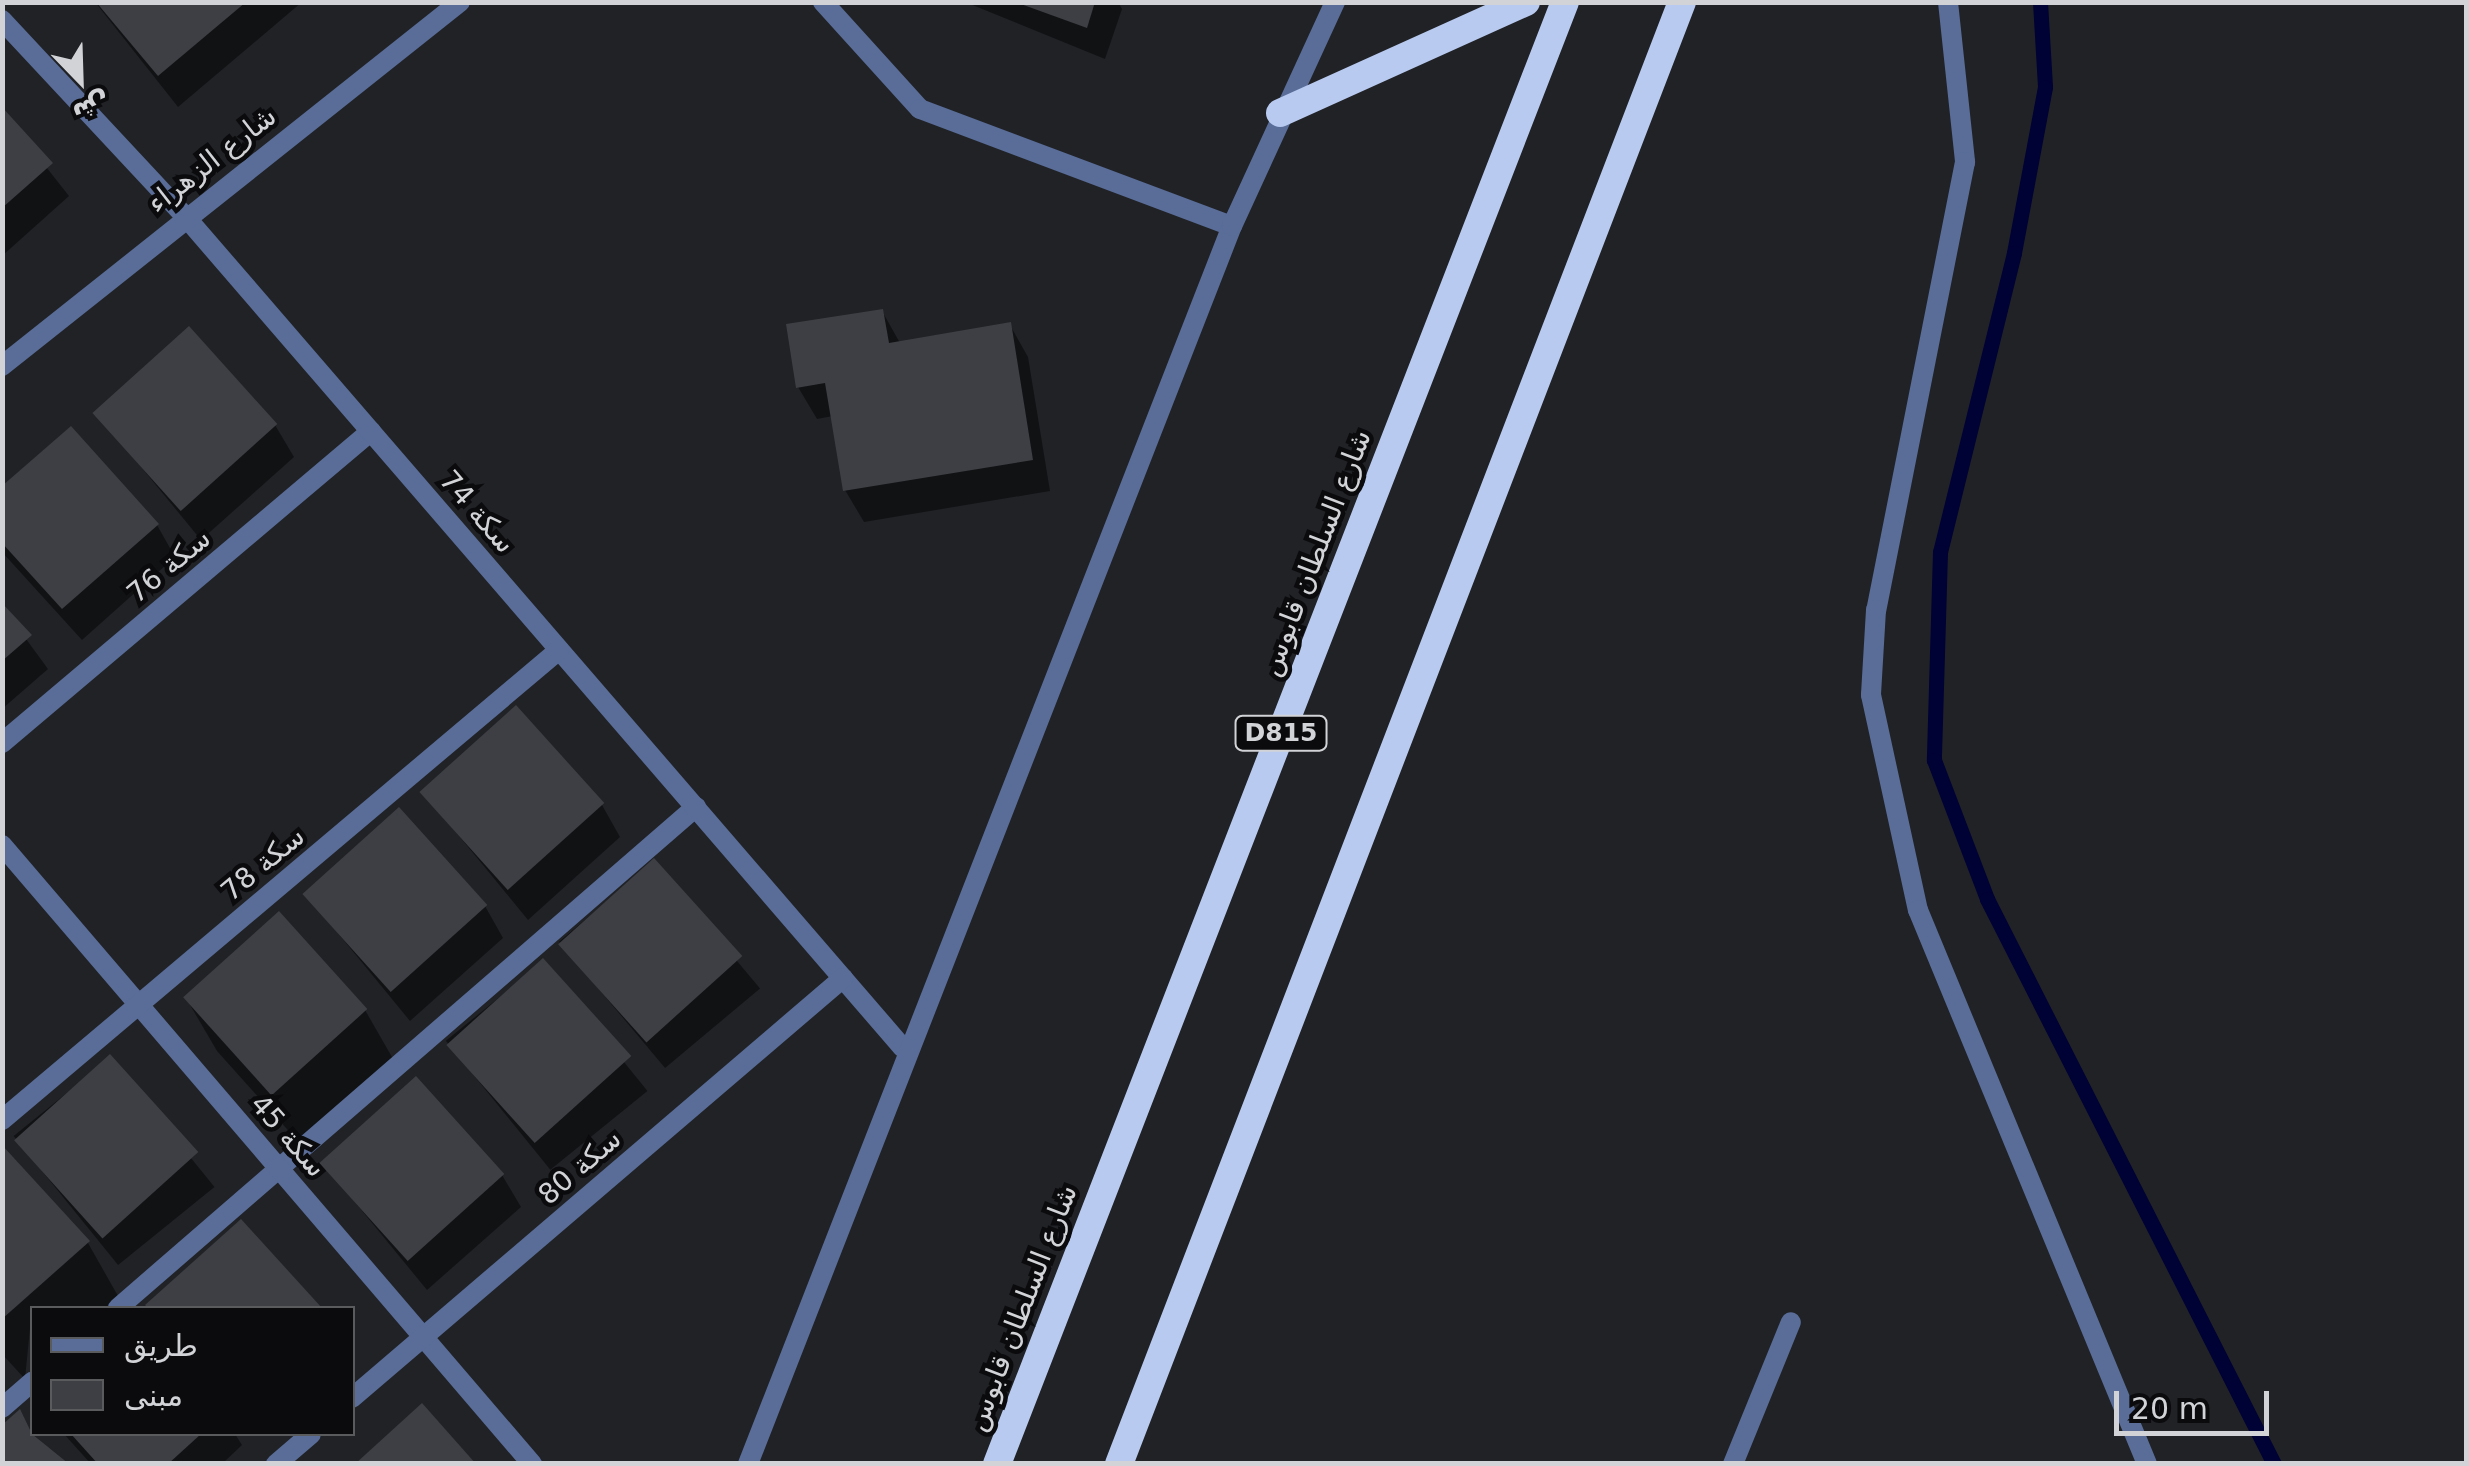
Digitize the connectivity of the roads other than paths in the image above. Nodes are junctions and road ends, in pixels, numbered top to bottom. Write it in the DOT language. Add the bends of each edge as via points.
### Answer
graph roads {
  1 [pos="460,2"];
  2 [pos="822,2"];
  3 [pos="1335,2"];
  4 [pos="1526,2"];
  5 [pos="1564,2"];
  6 [pos="1682,2"];
  7 [pos="1948,2"];
  8 [pos="2,20"];
  9 [pos="1280,113"];
  10 [pos="184,215"];
  11 [pos="1232,226"];
  12 [pos="2,366"];
  13 [pos="372,432"];
  14 [pos="560,650"];
  15 [pos="2,743"];
  16 [pos="696,807"];
  17 [pos="2,845"];
  18 [pos="843,978"];
  19 [pos="139,1004"];
  20 [pos="903,1048"];
  21 [pos="2,1120"];
  22 [pos="280,1168"];
  23 [pos="120,1306"];
  24 [pos="1790,1322"];
  25 [pos="424,1337"];
  26 [pos="30,1384"];
  27 [pos="355,1395"];
  28 [pos="2,1408"];
  29 [pos="309,1436"];
  30 [pos="276,1464"];
  31 [pos="532,1464"];
  32 [pos="748,1464"];
  33 [pos="997,1464"];
  34 [pos="1119,1464"];
  35 [pos="1733,1464"];
  36 [pos="2147,1464"];
  1 -- 10 [label="street, شارع الزهراء"];
  2 -- 11 [label="street" via="920,109"];
  3 -- 9 [label="street"];
  4 -- 9 [label="highway"];
  5 -- 33 [label="highway, شارع السلطان قابوس / D815"];
  6 -- 34 [label="highway"];
  7 -- 36 [label="street" via="1965,162 1876,610 1871,694 1918,910"];
  8 -- 10 [label="street, سكة 74"];
  9 -- 11 [label="street"];
  10 -- 12 [label="street, شارع الزهراء"];
  10 -- 13 [label="street, سكة 74"];
  11 -- 20 [label="street"];
  13 -- 14 [label="street, سكة 74"];
  13 -- 15 [label="street, سكة 76"];
  14 -- 16 [label="street, سكة 74"];
  14 -- 19 [label="street, سكة 78"];
  16 -- 18 [label="street, سكة 74"];
  16 -- 22 [label="street"];
  17 -- 19 [label="street, سكة 45"];
  18 -- 20 [label="street, سكة 74"];
  18 -- 25 [label="street, سكة 80"];
  19 -- 21 [label="street, سكة 78"];
  19 -- 22 [label="street, سكة 45"];
  20 -- 32 [label="street"];
  22 -- 23 [label="street"];
  22 -- 25 [label="street, سكة 45"];
  24 -- 35 [label="street"];
  25 -- 27 [label="street, سكة 80"];
  25 -- 31 [label="street, سكة 45"];
  26 -- 28 [label="street"];
  29 -- 30 [label="street"];
}
